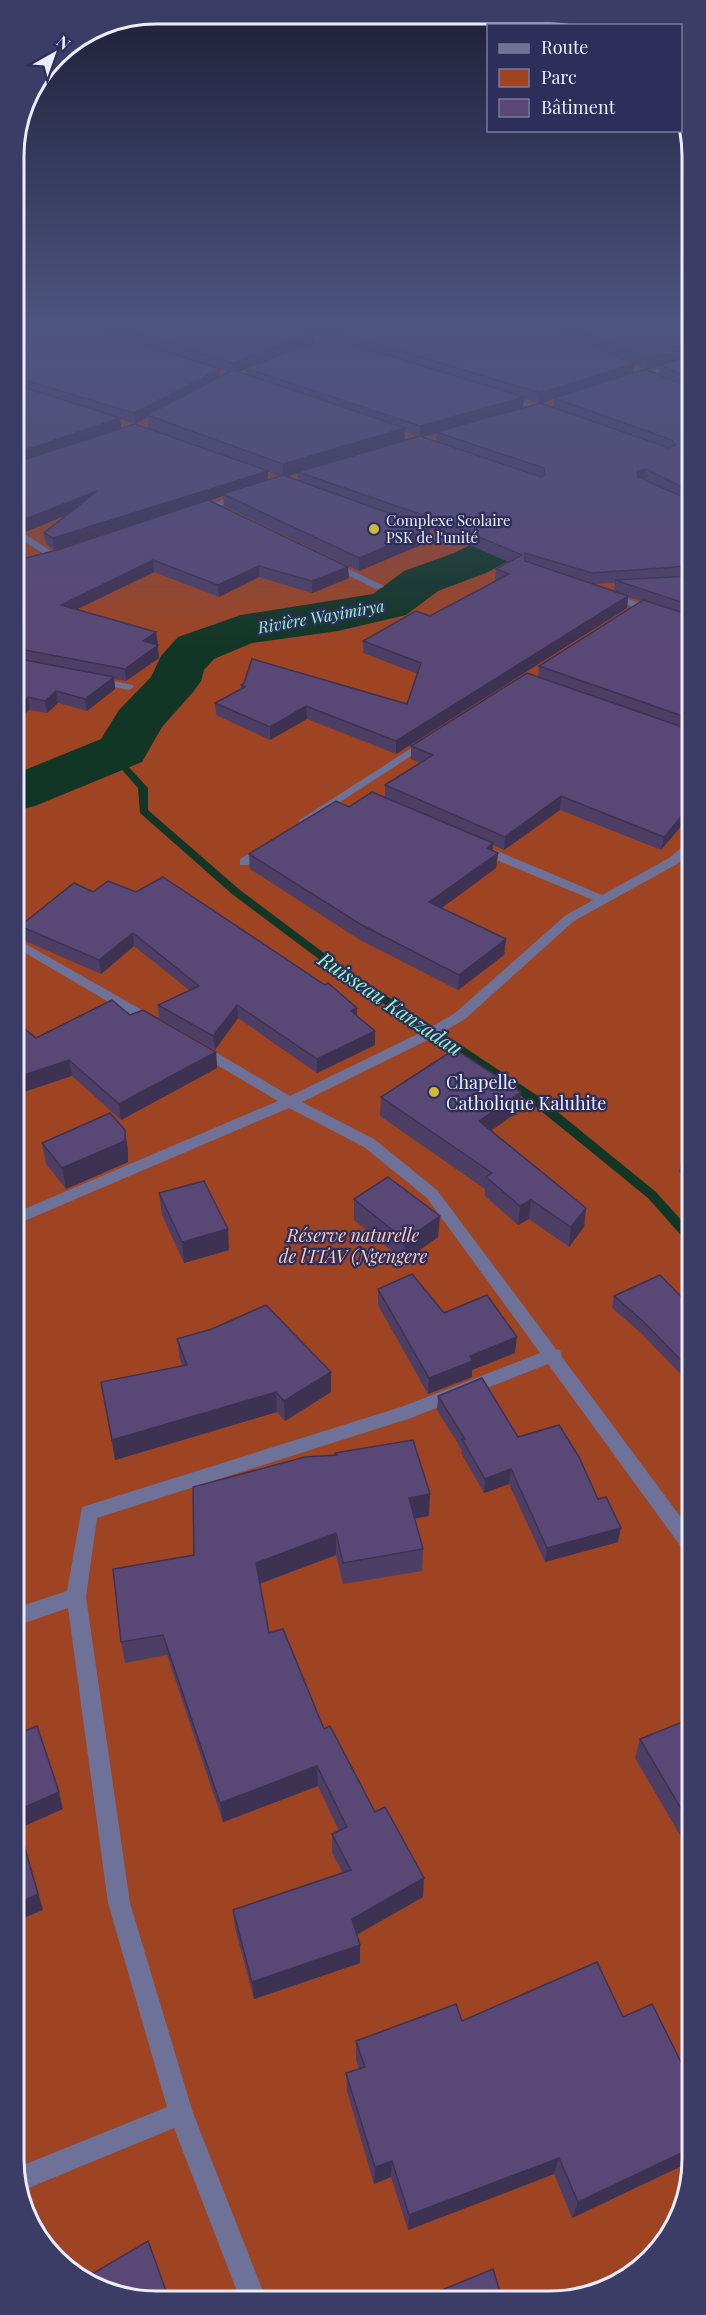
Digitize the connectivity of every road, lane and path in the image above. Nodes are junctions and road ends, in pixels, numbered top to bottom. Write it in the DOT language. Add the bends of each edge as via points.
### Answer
graph roads {
  1 [pos="251,493"];
  2 [pos="211,506"];
  3 [pos="221,511"];
  4 [pos="188,513"];
  5 [pos="398,525"];
  6 [pos="24,537"];
  7 [pos="452,544"];
  8 [pos="66,553"];
  9 [pos="55,557"];
  10 [pos="316,557"];
  11 [pos="45,560"];
  12 [pos="620,586"];
  13 [pos="379,587"];
  14 [pos="609,587"];
  15 [pos="596,592"];
  16 [pos="682,621"];
  17 [pos="83,678"];
  18 [pos="129,687"];
  19 [pos="438,733"];
  20 [pos="292,829"];
  21 [pos="273,842"];
  22 [pos="467,842"];
  23 [pos="682,854"];
  24 [pos="244,862"];
  25 [pos="601,899"];
  26 [pos="24,947"];
  27 [pos="168,1031"];
  28 [pos="189,1043"];
  29 [pos="290,1102"];
  30 [pos="24,1214"];
  31 [pos="554,1355"];
  32 [pos="682,1531"];
  33 [pos="76,1597"];
  34 [pos="24,1614"];
  35 [pos="181,2113"];
  36 [pos="25,2177"];
  37 [pos="250,2291"];
  1 -- 2 [label="street"];
  2 -- 3 [label="street"];
  2 -- 4 [label="street"];
  5 -- 7 [label="street"];
  6 -- 9 [label="street"];
  8 -- 9 [label="street"];
  9 -- 11 [label="street"];
  10 -- 13 [label="street"];
  12 -- 14 [label="street"];
  15 -- 16 [label="street" via="636,610"];
  17 -- 18 [label="street"];
  19 -- 20 [label="street" via="355,792"];
  21 -- 24 [label="street"];
  22 -- 25 [label="street"];
  23 -- 25 [label="street"];
  25 -- 29 [label="street" via="570,918 460,1016"];
  26 -- 27 [label="street"];
  28 -- 29 [label="street"];
  29 -- 30 [label="street"];
  29 -- 31 [label="street" via="369,1143 432,1194"];
  31 -- 32 [label="street"];
  31 -- 33 [label="street" via="405,1413 89,1513"];
  33 -- 34 [label="street"];
  33 -- 35 [label="street" via="119,1903"];
  35 -- 36 [label="street"];
  35 -- 37 [label="street"];
}
